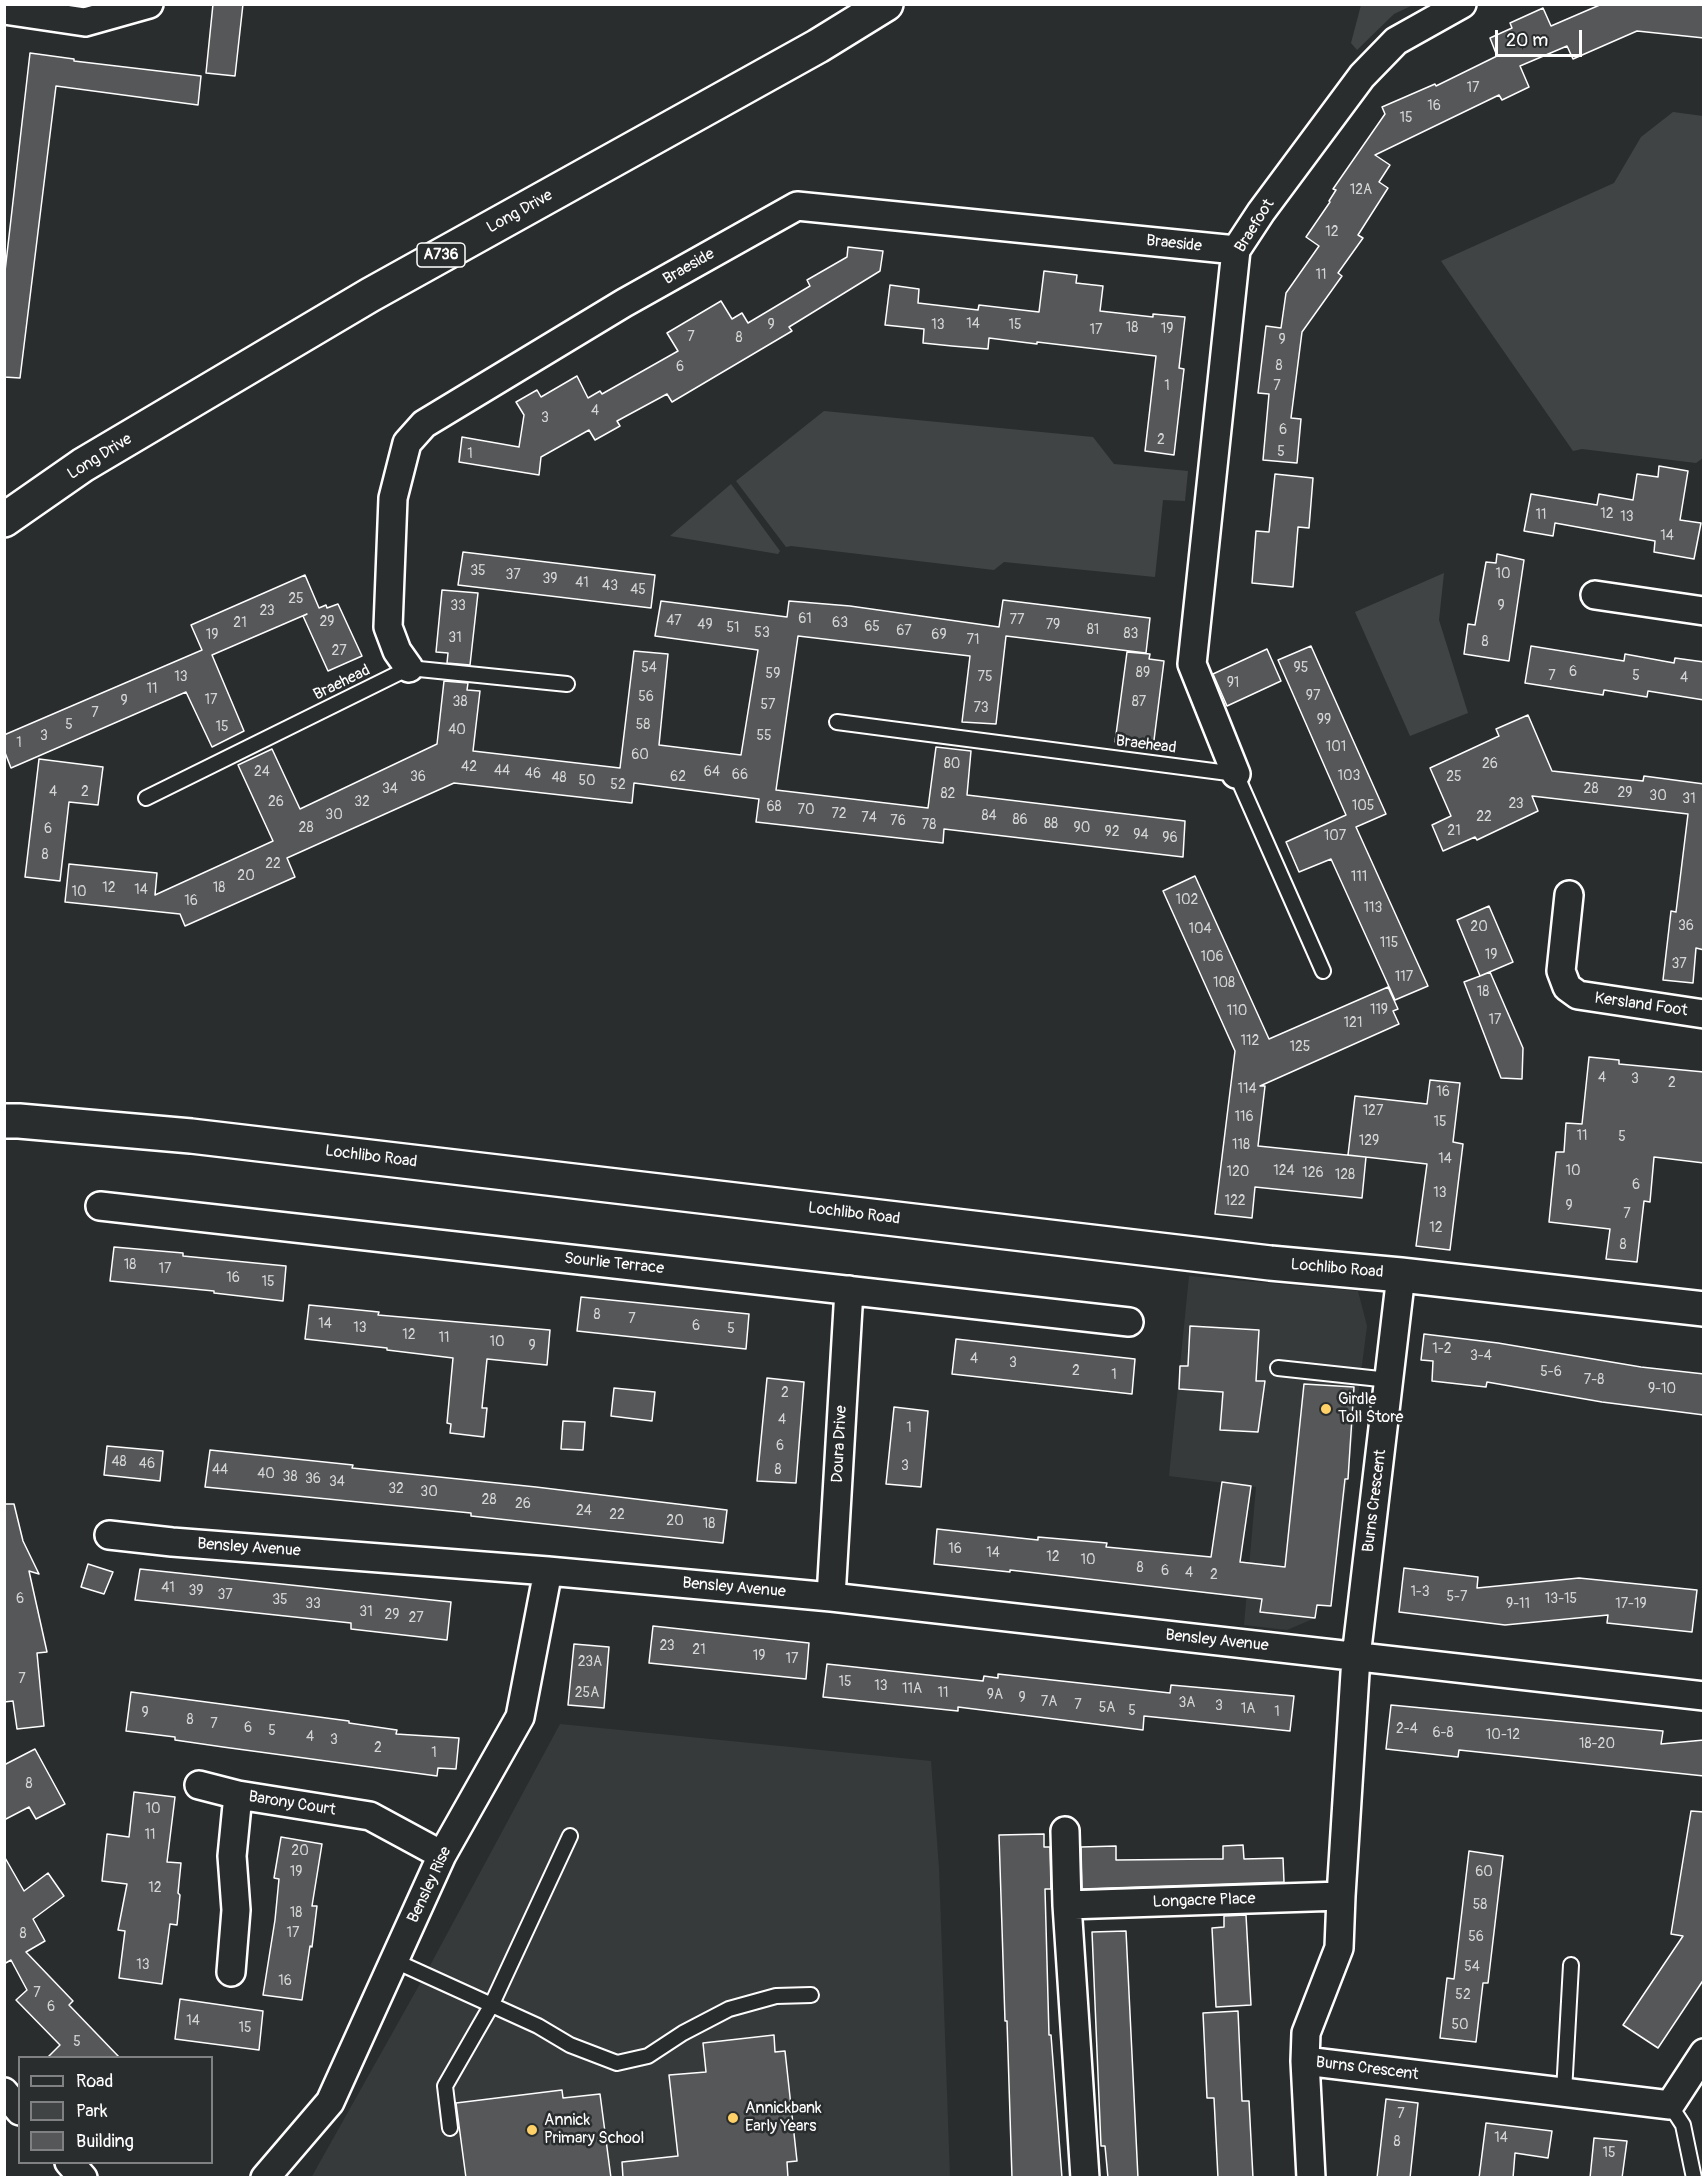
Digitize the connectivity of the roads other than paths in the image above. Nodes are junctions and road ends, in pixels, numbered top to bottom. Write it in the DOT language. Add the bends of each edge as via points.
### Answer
graph roads {
  1 [pos="149,4"];
  2 [pos="886,4"];
  3 [pos="1462,4"];
  4 [pos="4,10"];
  5 [pos="1236,250"];
  6 [pos="4,520"];
  7 [pos="1595,595"];
  8 [pos="1704,611"];
  9 [pos="409,668"];
  10 [pos="567,684"];
  11 [pos="837,722"];
  12 [pos="1236,774"];
  13 [pos="146,798"];
  14 [pos="1569,894"];
  15 [pos="1323,971"];
  16 [pos="1704,1014"];
  17 [pos="4,1121"];
  18 [pos="100,1206"];
  19 [pos="1401,1275"];
  20 [pos="849,1290"];
  21 [pos="1704,1309"];
  22 [pos="1129,1322"];
  23 [pos="1278,1368"];
  24 [pos="1389,1380"];
  25 [pos="109,1535"];
  26 [pos="548,1571"];
  27 [pos="831,1597"];
  28 [pos="1356,1657"];
  29 [pos="1704,1696"];
  30 [pos="199,1785"];
  31 [pos="238,1795"];
  32 [pos="1065,1831"];
  33 [pos="570,1836"];
  34 [pos="442,1855"];
  35 [pos="1341,1896"];
  36 [pos="1067,1905"];
  37 [pos="395,1961"];
  38 [pos="1571,1965"];
  39 [pos="231,1972"];
  40 [pos="811,1995"];
  41 [pos="491,2006"];
  42 [pos="1704,2053"];
  43 [pos="1305,2061"];
  44 [pos="1564,2092"];
  45 [pos="1670,2105"];
  46 [pos="450,2128"];
  47 [pos="70,2164"];
  48 [pos="83,2178"];
  49 [pos="265,2178"];
  50 [pos="1085,2178"];
  51 [pos="1311,2178"];
  52 [pos="1694,2178"];
  1 -- 4 [label="street" via="85,22"];
  2 -- 6 [label="street, Long Drive / A736" via="818,46 370,295 83,465"];
  3 -- 5 [label="street, Braefoot" via="1396,41 1362,76"];
  5 -- 9 [label="street, Braeside" via="797,206 624,303 424,424 407,443 393,498 388,627"];
  5 -- 12 [label="street, Braefoot" via="1192,664"];
  7 -- 8 [label="street"];
  9 -- 10 [label="lane"];
  9 -- 13 [label="lane, Braehead"];
  11 -- 12 [label="lane, Braehead"];
  12 -- 15 [label="lane"];
  14 -- 16 [label="street, Kersland Foot" via="1561,971 1567,987 1578,995"];
  17 -- 19 [label="street, Lochlibo Road" via="191,1136 1270,1263"];
  18 -- 20 [label="street, Sourlie Terrace"];
  19 -- 21 [label="street, Lochlibo Road"];
  19 -- 24 [label="street, Burns Crescent"];
  20 -- 22 [label="street, Sourlie Terrace"];
  20 -- 27 [label="street, Doura Drive"];
  23 -- 24 [label="lane"];
  24 -- 28 [label="street, Burns Crescent"];
  25 -- 26 [label="street, Bensley Avenue"];
  26 -- 27 [label="street, Bensley Avenue"];
  26 -- 34 [label="street, Bensley Rise" via="520,1717"];
  27 -- 28 [label="street, Bensley Avenue"];
  28 -- 29 [label="street"];
  28 -- 35 [label="street, Burns Crescent"];
  30 -- 31 [label="street"];
  31 -- 34 [label="street, Barony Court" via="370,1816"];
  31 -- 39 [label="street, Barony Court" via="232,1856 236,1910"];
  32 -- 36 [label="street"];
  33 -- 41 [label="lane"];
  34 -- 37 [label="street, Bensley Rise"];
  35 -- 36 [label="street, Longacre Place"];
  35 -- 43 [label="street, Burns Crescent" via="1339,1948 1306,2033"];
  36 -- 50 [label="street"];
  37 -- 41 [label="lane"];
  37 -- 49 [label="street, Bensley Rise" via="330,2102"];
  38 -- 44 [label="lane"];
  40 -- 41 [label="lane" via="776,1996 729,2009 683,2032 648,2056 617,2063"];
  41 -- 46 [label="lane" via="445,2086"];
  42 -- 45 [label="street"];
  43 -- 44 [label="street, Burns Crescent"];
  43 -- 51 [label="street"];
  44 -- 45 [label="street, Burns Crescent"];
  45 -- 52 [label="lane" via="1683,2125"];
  47 -- 48 [label="street"];
}
